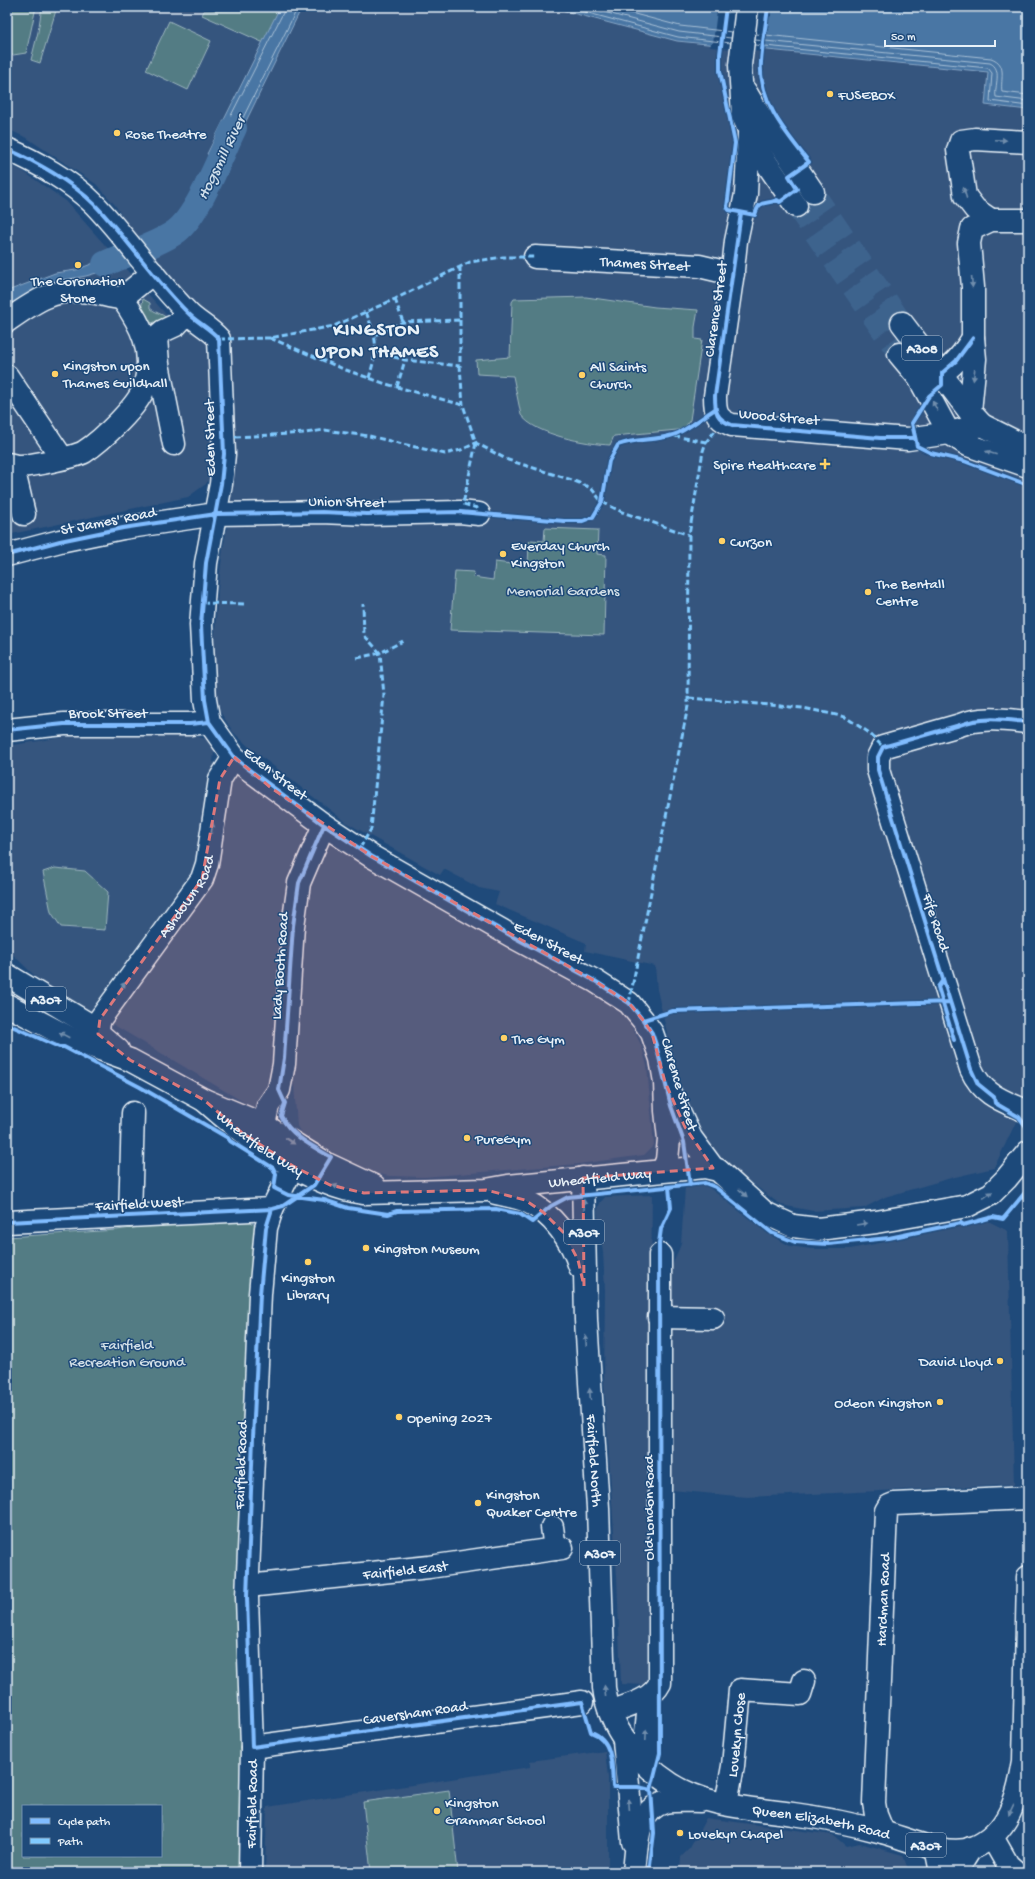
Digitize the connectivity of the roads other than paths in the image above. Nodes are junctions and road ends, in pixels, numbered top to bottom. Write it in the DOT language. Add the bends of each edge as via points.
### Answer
graph roads {
  1 [pos="747,7"];
  2 [pos="750,120"];
  3 [pos="773,138"];
  4 [pos="1028,142"];
  5 [pos="7,149"];
  6 [pos="769,169"];
  7 [pos="814,192"];
  8 [pos="746,194"];
  9 [pos="796,206"];
  10 [pos="991,220"];
  11 [pos="1028,220"];
  12 [pos="545,257"];
  13 [pos="149,269"];
  14 [pos="733,274"];
  15 [pos="122,298"];
  16 [pos="187,313"];
  17 [pos="7,321"];
  18 [pos="902,323"];
  19 [pos="973,338"];
  20 [pos="899,354"];
  21 [pos="942,373"];
  22 [pos="7,376"];
  23 [pos="919,378"];
  24 [pos="715,409"];
  25 [pos="981,422"];
  26 [pos="949,433"];
  27 [pos="1028,438"];
  28 [pos="174,444"];
  29 [pos="1028,448"];
  30 [pos="62,458"];
  31 [pos="12,465"];
  32 [pos="1028,466"];
  33 [pos="24,514"];
  34 [pos="216,514"];
  35 [pos="479,514"];
  36 [pos="7,555"];
  37 [pos="208,722"];
  38 [pos="1028,722"];
  39 [pos="7,730"];
  40 [pos="234,757"];
  41 [pos="324,825"];
  42 [pos="7,975"];
  43 [pos="628,1003"];
  44 [pos="7,1005"];
  45 [pos="96,1031"];
  46 [pos="665,1082"];
  47 [pos="204,1100"];
  48 [pos="1028,1112"];
  49 [pos="132,1113"];
  50 [pos="264,1125"];
  51 [pos="1028,1152"];
  52 [pos="293,1166"];
  53 [pos="713,1168"];
  54 [pos="663,1170"];
  55 [pos="583,1178"];
  56 [pos="486,1190"];
  57 [pos="390,1192"];
  58 [pos="272,1209"];
  59 [pos="130,1216"];
  60 [pos="7,1222"];
  61 [pos="660,1255"];
  62 [pos="584,1286"];
  63 [pos="659,1318"];
  64 [pos="713,1318"];
  65 [pos="1028,1498"];
  66 [pos="552,1527"];
  67 [pos="1028,1577"];
  68 [pos="248,1586"];
  69 [pos="804,1682"];
  70 [pos="650,1697"];
  71 [pos="582,1702"];
  72 [pos="610,1712"];
  73 [pos="624,1740"];
  74 [pos="252,1747"];
  75 [pos="646,1763"];
  76 [pos="716,1803"];
  77 [pos="883,1832"];
  78 [pos="992,1837"];
  79 [pos="936,1848"];
  80 [pos="971,1848"];
  81 [pos="634,1864"];
  82 [pos="250,1872"];
  83 [pos="941,1872"];
  84 [pos="956,1872"];
  85 [pos="1016,1872"];
  1 -- 2 [label="street, Clarence Street" via="741,51 742,84"];
  2 -- 3 [label="street"];
  2 -- 6 [label="street"];
  2 -- 8 [label="street, Clarence Street"];
  3 -- 6 [label="street" via="773,161"];
  3 -- 7 [label="street"];
  10 -- 4 [label="street, one-way" via="975,209 965,196 958,150 961,141 975,139"];
  5 -- 13 [label="street" via="85,196"];
  6 -- 8 [label="street, Clarence Street" via="754,182"];
  6 -- 9 [label="street"];
  8 -- 14 [label="street, Clarence Street" via="736,241"];
  10 -- 11 [label="street"];
  10 -- 19 [label="street, one-way" via="972,229 969,243"];
  12 -- 14 [label="street, Thames Street" via="699,266"];
  13 -- 15 [label="street"];
  13 -- 16 [label="street"];
  14 -- 24 [label="street, Clarence Street" via="714,396"];
  15 -- 17 [label="street" via="110,298 98,293 76,290 55,293 35,302"];
  15 -- 30 [label="street" via="144,333 148,359 145,386 133,408 116,424 83,452"];
  16 -- 28 [label="street" via="176,325 156,336 158,364"];
  16 -- 34 [label="street, Eden Street" via="214,332 219,339 224,454"];
  18 -- 21 [label="street, A308"];
  19 -- 21 [label="street" via="956,361"];
  19 -- 25 [label="street, one-way"];
  20 -- 23 [label="street, A308"];
  21 -- 23 [label="street"];
  21 -- 25 [label="street, A308"];
  22 -- 30 [label="street"];
  26 -- 23 [label="street, A308, one-way"];
  24 -- 26 [label="street, Wood Street" via="723,421 732,425 908,439"];
  25 -- 26 [label="street, Wood Street"];
  25 -- 27 [label="street"];
  25 -- 29 [label="street, A308"];
  32 -- 26 [label="street, A308, one-way" via="968,445"];
  30 -- 31 [label="street" via="29,465"];
  31 -- 33 [label="street"];
  34 -- 35 [label="street, Union Street"];
  34 -- 36 [label="street, St James' Road" via="123,528"];
  34 -- 37 [label="street, Eden Street" via="206,563 201,624"];
  37 -- 39 [label="street, Brook Street" via="64,724"];
  37 -- 40 [label="street, Eden Street"];
  38 -- 48 [label="street, Fife Road" via="970,720 883,747 878,757 878,770 971,1070 984,1090"];
  40 -- 41 [label="street, Eden Street"];
  45 -- 40 [label="street, Ashdown Road, one-way" via="202,879 207,864 220,779"];
  41 -- 43 [label="street, Eden Street" via="371,856 595,981"];
  41 -- 50 [label="street, Lady Booth Road" via="299,883 293,926 284,1058 279,1090 268,1106"];
  42 -- 45 [label="street, Wheatfield Way / A307"];
  43 -- 46 [label="street, Clarence Street" via="652,1033 661,1059"];
  45 -- 44 [label="street, Wheatfield Way / A307, one-way" via="72,1039"];
  45 -- 47 [label="street, Wheatfield Way / A307" via="130,1060"];
  46 -- 53 [label="street, Clarence Street" via="691,1138"];
  46 -- 54 [label="street, Clarence Street" via="669,1139 667,1160"];
  47 -- 50 [label="street, Wheatfield Way / A307"];
  47 -- 52 [label="street, Wheatfield Way / A307" via="240,1132"];
  49 -- 59 [label="street"];
  50 -- 57 [label="street, Wheatfield Way / A307, one-way" via="326,1164"];
  53 -- 51 [label="street, Clarence Street, one-way" via="765,1213 793,1226 818,1229 967,1206 991,1194"];
  57 -- 52 [label="street, Wheatfield Way / A307, one-way" via="352,1192 330,1185"];
  52 -- 58 [label="street, Fairfield Road"];
  53 -- 54 [label="street, Wheatfield Way / A307"];
  54 -- 55 [label="street, Wheatfield Way / A307"];
  55 -- 56 [label="street, Wheatfield Way / A307"];
  62 -- 55 [label="street, Fairfield North / A307, one-way"];
  56 -- 57 [label="street, Wheatfield Way / A307"];
  56 -- 62 [label="street, Wheatfield Way / A307" via="525,1200 544,1212 569,1241 578,1260"];
  58 -- 59 [label="street, Fairfield West"];
  58 -- 68 [label="street, Fairfield Road" via="266,1228 260,1294"];
  59 -- 60 [label="street, Fairfield West"];
  61 -- 63 [label="street, Old London Road"];
  72 -- 62 [label="street, Fairfield North / A307, one-way" via="604,1688 598,1508"];
  63 -- 64 [label="street"];
  63 -- 70 [label="street, Old London Road" via="661,1647 660,1683"];
  65 -- 77 [label="street, Hardman Road" via="894,1504 886,1511 874,1791 876,1814"];
  66 -- 68 [label="street, Fairfield East" via="558,1549 429,1567"];
  67 -- 78 [label="street, A307, one-way" via="1024,1761 1021,1783 1006,1822"];
  68 -- 74 [label="street, Fairfield Road"];
  69 -- 76 [label="street, Lovekyn Close" via="800,1694 737,1682 733,1766"];
  70 -- 72 [label="street"];
  75 -- 70 [label="street, Old London Road, one-way"];
  71 -- 74 [label="street, Caversham Road"];
  72 -- 73 [label="street, Fairfield North / A307"];
  73 -- 75 [label="street, Queen Elizabeth Road / A307"];
  81 -- 73 [label="street, one-way"];
  74 -- 82 [label="street, Fairfield Road"];
  75 -- 76 [label="street, Queen Elizabeth Road / A307" via="671,1785"];
  76 -- 77 [label="street, Queen Elizabeth Road / A307" via="824,1818"];
  76 -- 81 [label="street" via="666,1802 652,1809 644,1818 640,1830"];
  77 -- 79 [label="street, Queen Elizabeth Road / A307"];
  78 -- 80 [label="street, Queen Elizabeth Road / A307"];
  78 -- 85 [label="street" via="1008,1864"];
  79 -- 80 [label="street, Queen Elizabeth Road / A307"];
  79 -- 83 [label="street"];
  80 -- 84 [label="street"];
}
